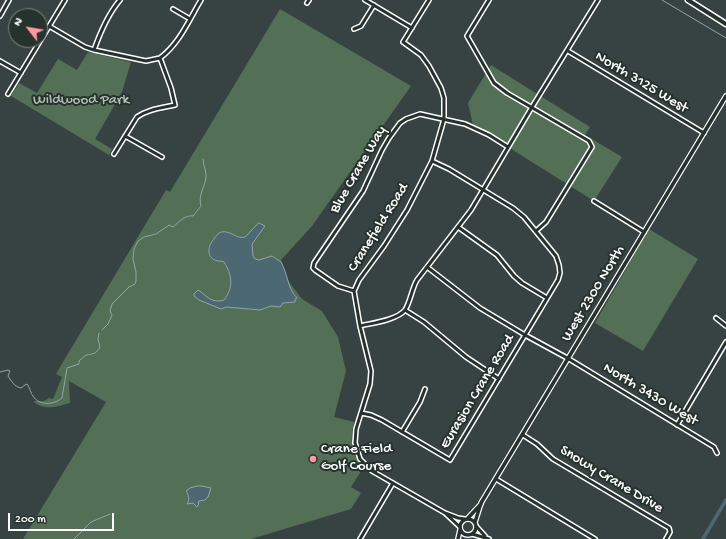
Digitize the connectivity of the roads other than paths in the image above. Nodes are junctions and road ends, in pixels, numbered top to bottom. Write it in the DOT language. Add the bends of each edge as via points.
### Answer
graph roads {
  1 [pos="9,0"];
  2 [pos="65,0"];
  3 [pos="120,0"];
  4 [pos="201,0"];
  5 [pos="365,0"];
  6 [pos="429,0"];
  7 [pos="489,0"];
  8 [pos="598,0"];
  9 [pos="688,0"];
  10 [pos="374,5"];
  11 [pos="173,9"];
  12 [pos="0,16"];
  13 [pos="190,19"];
  14 [pos="726,24"];
  15 [pos="49,26"];
  16 [pos="412,28"];
  17 [pos="354,29"];
  18 [pos="94,50"];
  19 [pos="568,51"];
  20 [pos="160,58"];
  21 [pos="0,61"];
  22 [pos="21,73"];
  23 [pos="8,94"];
  24 [pos="726,96"];
  25 [pos="532,107"];
  26 [pos="444,119"];
  27 [pos="704,133"];
  28 [pos="125,136"];
  29 [pos="508,147"];
  30 [pos="114,154"];
  31 [pos="162,157"];
  32 [pos="432,161"];
  33 [pos="483,190"];
  34 [pos="594,201"];
  35 [pos="458,226"];
  36 [pos="536,231"];
  37 [pos="644,232"];
  38 [pos="427,267"];
  39 [pos="354,292"];
  40 [pos="547,298"];
  41 [pos="405,310"];
  42 [pos="716,318"];
  43 [pos="360,326"];
  44 [pos="726,326"];
  45 [pos="525,335"];
  46 [pos="726,342"];
  47 [pos="569,359"];
  48 [pos="499,379"];
  49 [pos="424,389"];
  50 [pos="361,413"];
  51 [pos="677,425"];
  52 [pos="402,432"];
  53 [pos="523,435"];
  54 [pos="717,453"];
  55 [pos="496,479"];
  56 [pos="393,483"];
  57 [pos="481,503"];
  58 [pos="445,513"];
  59 [pos="466,519"];
  60 [pos="475,522"];
  61 [pos="476,526"];
  62 [pos="460,528"];
  63 [pos="472,534"];
  64 [pos="467,535"];
  65 [pos="488,538"];
  66 [pos="360,539"];
  67 [pos="458,539"];
  68 [pos="463,539"];
  69 [pos="595,539"];
  70 [pos="666,539"];
  1 -- 12 [label="street"];
  2 -- 15 [label="street"];
  3 -- 18 [label="street" via="101,32"];
  4 -- 13 [label="street"];
  5 -- 10 [label="street"];
  6 -- 16 [label="street"];
  7 -- 25 [label="street" via="467,36 494,83"];
  8 -- 19 [label="street"];
  9 -- 14 [label="main road"];
  10 -- 16 [label="street"];
  10 -- 17 [label="street" via="361,26"];
  11 -- 13 [label="street"];
  13 -- 20 [label="street" via="175,45"];
  15 -- 18 [label="street"];
  15 -- 22 [label="street"];
  16 -- 26 [label="street, Cranefield Road" via="403,42 421,56 441,88 444,98"];
  18 -- 20 [label="street" via="146,60"];
  19 -- 25 [label="street"];
  19 -- 27 [label="street, North 3125 West"];
  20 -- 28 [label="street" via="175,105 143,113 137,117"];
  21 -- 22 [label="street"];
  22 -- 23 [label="street"];
  24 -- 27 [label="street, West 2300 North"];
  25 -- 29 [label="street"];
  25 -- 36 [label="street" via="589,141 592,147 546,222"];
  26 -- 29 [label="street, Blue Crane Way" via="465,124"];
  26 -- 32 [label="street, Cranefield Road"];
  26 -- 39 [label="street, Blue Crane Way" via="420,114 400,123 382,150 363,191 315,261 313,268 338,286"];
  27 -- 37 [label="street, West 2300 North"];
  28 -- 30 [label="street"];
  28 -- 31 [label="street"];
  29 -- 33 [label="street"];
  32 -- 33 [label="street"];
  32 -- 39 [label="street, Cranefield Road" via="407,210 359,280"];
  33 -- 35 [label="street"];
  33 -- 36 [label="street" via="513,208"];
  34 -- 37 [label="street"];
  35 -- 38 [label="street"];
  35 -- 40 [label="street" via="497,255 522,283"];
  36 -- 40 [label="street, Eurasion Crane Road" via="556,256 559,265 558,280"];
  37 -- 47 [label="street, West 2300 North"];
  38 -- 41 [label="street" via="412,289"];
  38 -- 45 [label="street, North 3430 West" via="480,308"];
  39 -- 43 [label="street, Cranefield Road"];
  40 -- 45 [label="street, Eurasion Crane Road"];
  41 -- 43 [label="street" via="397,316"];
  41 -- 48 [label="street"];
  42 -- 44 [label="street"];
  43 -- 50 [label="street, Cranefield Road" via="372,371"];
  45 -- 47 [label="street, North 3430 West"];
  45 -- 48 [label="street, Eurasion Crane Road"];
  46 -- 51 [label="street"];
  47 -- 51 [label="street, North 3430 West"];
  47 -- 53 [label="street, West 2300 North"];
  48 -- 52 [label="street, Eurasion Crane Road" via="450,460"];
  49 -- 52 [label="street" via="420,402"];
  50 -- 52 [label="street" via="382,420"];
  50 -- 56 [label="street, Cranefield Road" via="355,437 360,459"];
  51 -- 54 [label="street, North 3430 West" via="714,447"];
  53 -- 55 [label="street, West 2300 North"];
  53 -- 70 [label="street, Snowy Crane Drive" via="553,459 670,528"];
  55 -- 57 [label="street, West 2300 North"];
  55 -- 69 [label="street"];
  56 -- 58 [label="street, Cranefield Road"];
  56 -- 66 [label="street"];
  57 -- 59 [label="street"];
  57 -- 60 [label="street"];
  58 -- 59 [label="street, Cranefield Road"];
  58 -- 62 [label="street, Cranefield Road"];
  59 -- 60 [label="street"];
  59 -- 62 [label="street" via="461,522"];
  60 -- 61 [label="street"];
  61 -- 63 [label="street"];
  61 -- 65 [label="street"];
  62 -- 64 [label="street"];
  62 -- 67 [label="street"];
  63 -- 64 [label="street"];
  63 -- 65 [label="street"];
  64 -- 68 [label="street"];
}
